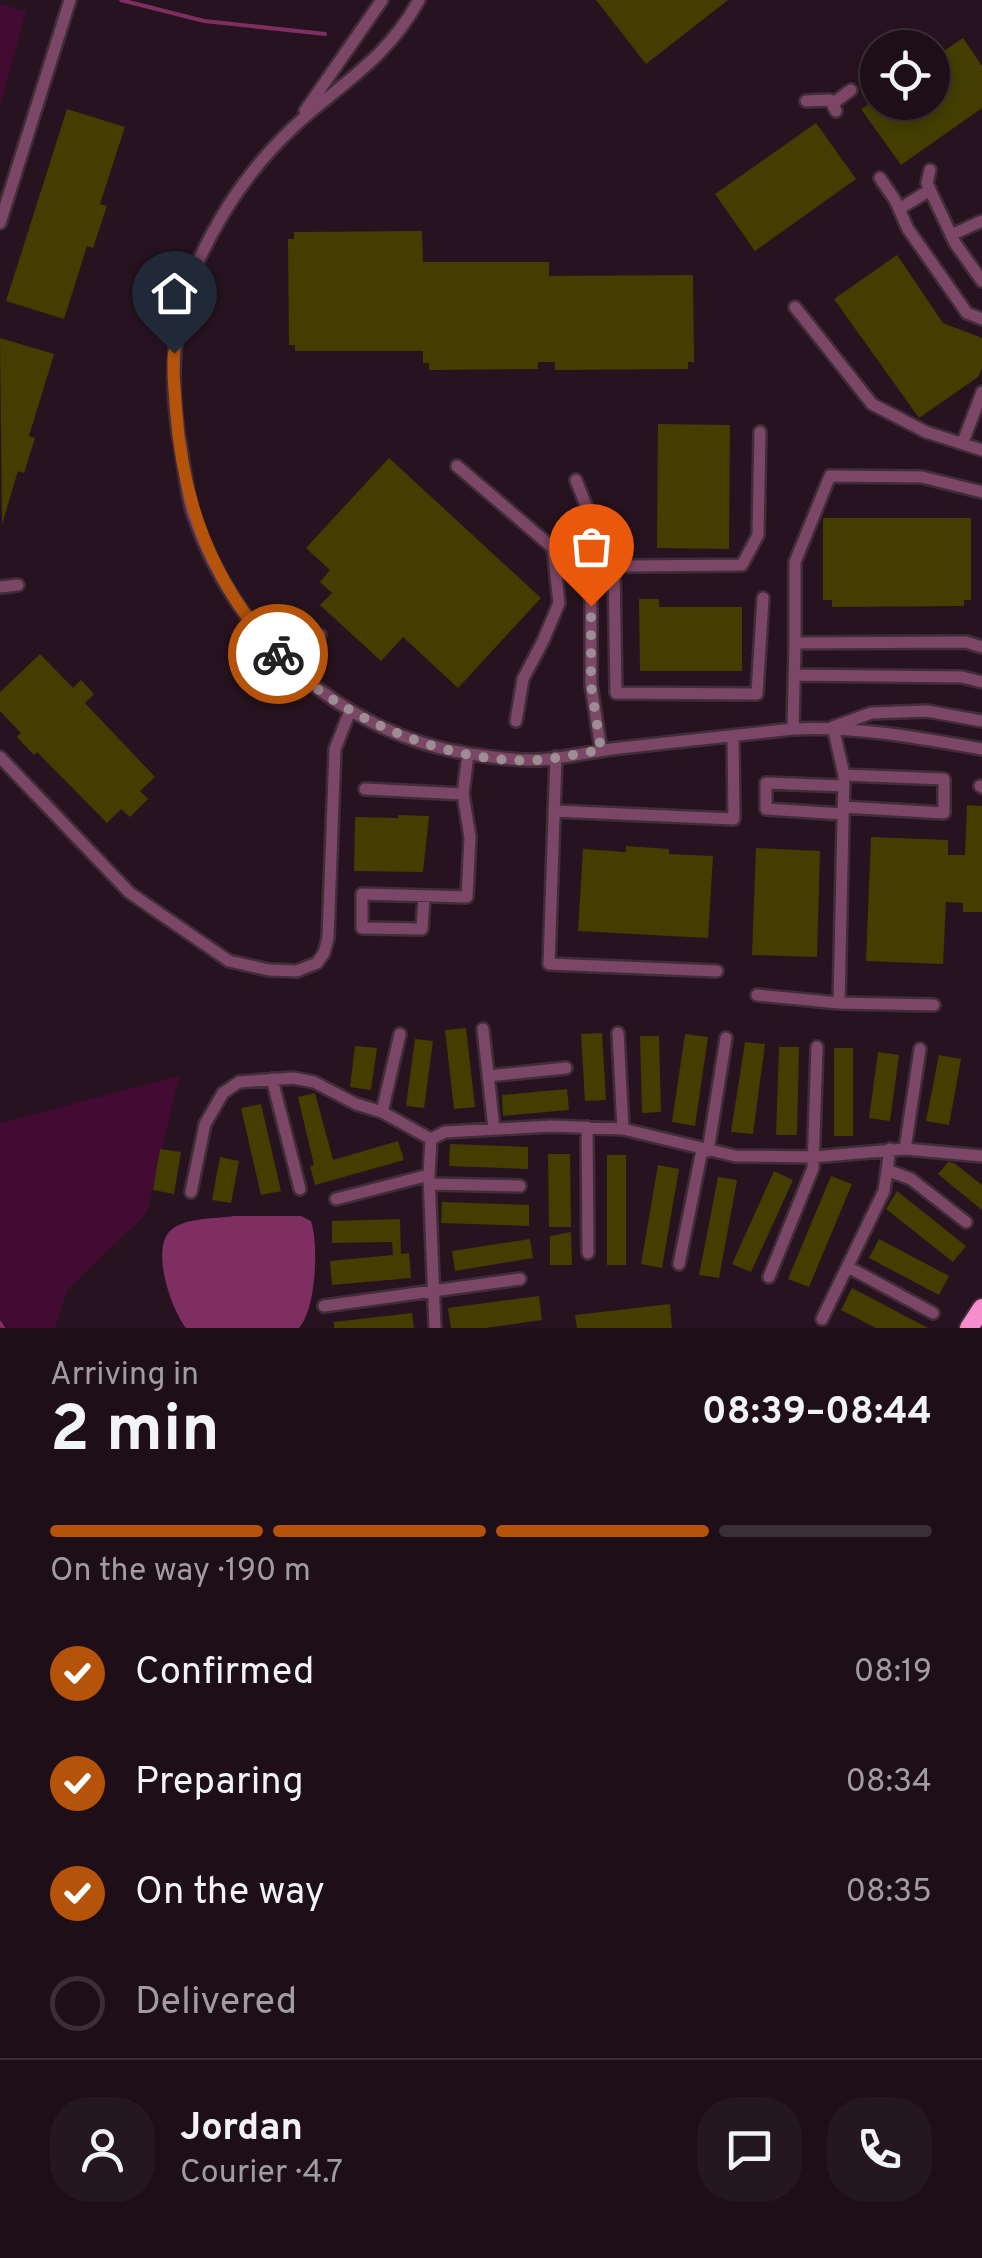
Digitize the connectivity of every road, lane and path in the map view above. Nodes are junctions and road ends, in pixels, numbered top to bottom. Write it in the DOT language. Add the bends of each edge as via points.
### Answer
graph roads {
  1 [pos="70,0"];
  2 [pos="382,0"];
  3 [pos="419,0"];
  4 [pos="850,90"];
  5 [pos="806,101"];
  6 [pos="298,124"];
  7 [pos="930,170"];
  8 [pos="880,178"];
  9 [pos="930,190"];
  10 [pos="899,209"];
  11 [pos="982,221"];
  12 [pos="0,223"];
  13 [pos="951,235"];
  14 [pos="982,281"];
  15 [pos="795,306"];
  16 [pos="982,319"];
  17 [pos="982,392"];
  18 [pos="760,432"];
  19 [pos="963,442"];
  20 [pos="982,450"];
  21 [pos="457,466"];
  22 [pos="576,480"];
  23 [pos="982,492"];
  24 [pos="18,585"];
  25 [pos="0,587"];
  26 [pos="762,598"];
  27 [pos="320,635"];
  28 [pos="795,643"];
  29 [pos="982,647"];
  30 [pos="288,665"];
  31 [pos="794,675"];
  32 [pos="982,682"];
  33 [pos="350,711"];
  34 [pos="516,721"];
  35 [pos="982,721"];
  36 [pos="833,727"];
  37 [pos="793,729"];
  38 [pos="733,736"];
  39 [pos="982,749"];
  40 [pos="601,750"];
  41 [pos="468,754"];
  42 [pos="0,757"];
  43 [pos="556,757"];
  44 [pos="844,781"];
  45 [pos="365,790"];
  46 [pos="463,794"];
  47 [pos="843,810"];
  48 [pos="554,811"];
  49 [pos="424,896"];
  50 [pos="718,971"];
  51 [pos="757,996"];
  52 [pos="839,1003"];
  53 [pos="934,1005"];
  54 [pos="483,1029"];
  55 [pos="618,1033"];
  56 [pos="400,1034"];
  57 [pos="726,1038"];
  58 [pos="817,1047"];
  59 [pos="920,1049"];
  60 [pos="566,1068"];
  61 [pos="488,1076"];
  62 [pos="272,1079"];
  63 [pos="382,1112"];
  64 [pos="587,1127"];
  65 [pos="494,1129"];
  66 [pos="623,1129"];
  67 [pos="431,1139"];
  68 [pos="890,1149"];
  69 [pos="904,1149"];
  70 [pos="705,1151"];
  71 [pos="982,1156"];
  72 [pos="813,1157"];
  73 [pos="887,1170"];
  74 [pos="429,1180"];
  75 [pos="520,1186"];
  76 [pos="300,1189"];
  77 [pos="191,1192"];
  78 [pos="336,1199"];
  79 [pos="966,1222"];
  80 [pos="588,1252"];
  81 [pos="679,1264"];
  82 [pos="848,1267"];
  83 [pos="769,1277"];
  84 [pos="520,1279"];
  85 [pos="435,1293"];
  86 [pos="324,1306"];
  87 [pos="982,1308"];
  88 [pos="933,1313"];
  89 [pos="822,1320"];
  90 [pos="435,1328"];
  91 [pos="970,1328"];
  1 -- 12 [label="street"];
  2 -- 6 [label="street"];
  3 -- 6 [label="street" via="386,50"];
  4 -- 5 [label="street" via="834,108 830,100"];
  6 -- 30 [label="street" via="252,170 218,220 179,318 173,367 192,512 219,576 251,626"];
  7 -- 9 [label="street"];
  8 -- 10 [label="street"];
  9 -- 10 [label="street"];
  9 -- 13 [label="street"];
  10 -- 16 [label="street" via="966,313"];
  11 -- 13 [label="street"];
  13 -- 14 [label="street"];
  15 -- 19 [label="street" via="872,404 926,432"];
  17 -- 19 [label="street"];
  18 -- 26 [label="street" via="758,535 742,565 621,566 616,693 757,694"];
  19 -- 20 [label="street"];
  21 -- 34 [label="street" via="553,548 559,603 523,678"];
  22 -- 40 [label="street" via="591,532 591,685"];
  23 -- 28 [label="street" via="922,477 830,476 795,562"];
  24 -- 25 [label="street"];
  27 -- 30 [label="street"];
  28 -- 29 [label="street"];
  28 -- 31 [label="street"];
  30 -- 33 [label="street"];
  31 -- 32 [label="street"];
  31 -- 37 [label="street"];
  33 -- 41 [label="street" via="412,739"];
  33 -- 42 [label="street" via="335,749 328,938 308,968 288,972 228,961 130,892"];
  35 -- 36 [label="street" via="871,713"];
  36 -- 37 [label="street"];
  36 -- 39 [label="street"];
  36 -- 44 [label="street"];
  37 -- 38 [label="street"];
  38 -- 40 [label="street"];
  38 -- 48 [label="street" via="734,818"];
  40 -- 43 [label="street"];
  41 -- 43 [label="street"];
  41 -- 46 [label="street"];
  43 -- 48 [label="street"];
  44 -- 47 [label="street"];
  44 -- 47 [label="street" via="766,783 766,808"];
  44 -- 47 [label="street" via="944,780 944,813"];
  45 -- 46 [label="street"];
  46 -- 49 [label="street" via="470,837 467,897"];
  47 -- 52 [label="street"];
  48 -- 50 [label="street" via="548,964"];
  49 -- 49 [label="street" via="362,894 362,928 422,929"];
  51 -- 52 [label="street"];
  52 -- 53 [label="street"];
  54 -- 61 [label="street"];
  55 -- 66 [label="street"];
  56 -- 63 [label="street"];
  57 -- 70 [label="street"];
  58 -- 72 [label="street"];
  59 -- 69 [label="street"];
  60 -- 61 [label="street"];
  61 -- 65 [label="street"];
  62 -- 63 [label="street" via="314,1082"];
  62 -- 76 [label="street"];
  62 -- 77 [label="street" via="240,1082 223,1093 204,1124"];
  63 -- 67 [label="street"];
  64 -- 65 [label="street"];
  64 -- 66 [label="street"];
  64 -- 80 [label="street"];
  65 -- 67 [label="street"];
  66 -- 70 [label="street"];
  67 -- 74 [label="street"];
  68 -- 69 [label="street"];
  68 -- 72 [label="street"];
  68 -- 73 [label="street"];
  69 -- 71 [label="street"];
  70 -- 72 [label="street"];
  70 -- 81 [label="street"];
  72 -- 83 [label="street"];
  73 -- 79 [label="street" via="911,1179"];
  73 -- 82 [label="street"];
  74 -- 75 [label="street"];
  74 -- 78 [label="street"];
  74 -- 85 [label="street"];
  82 -- 88 [label="street"];
  82 -- 89 [label="street"];
  84 -- 85 [label="street"];
  85 -- 86 [label="street"];
  85 -- 90 [label="street"];
  87 -- 91 [label="highway"];
}
